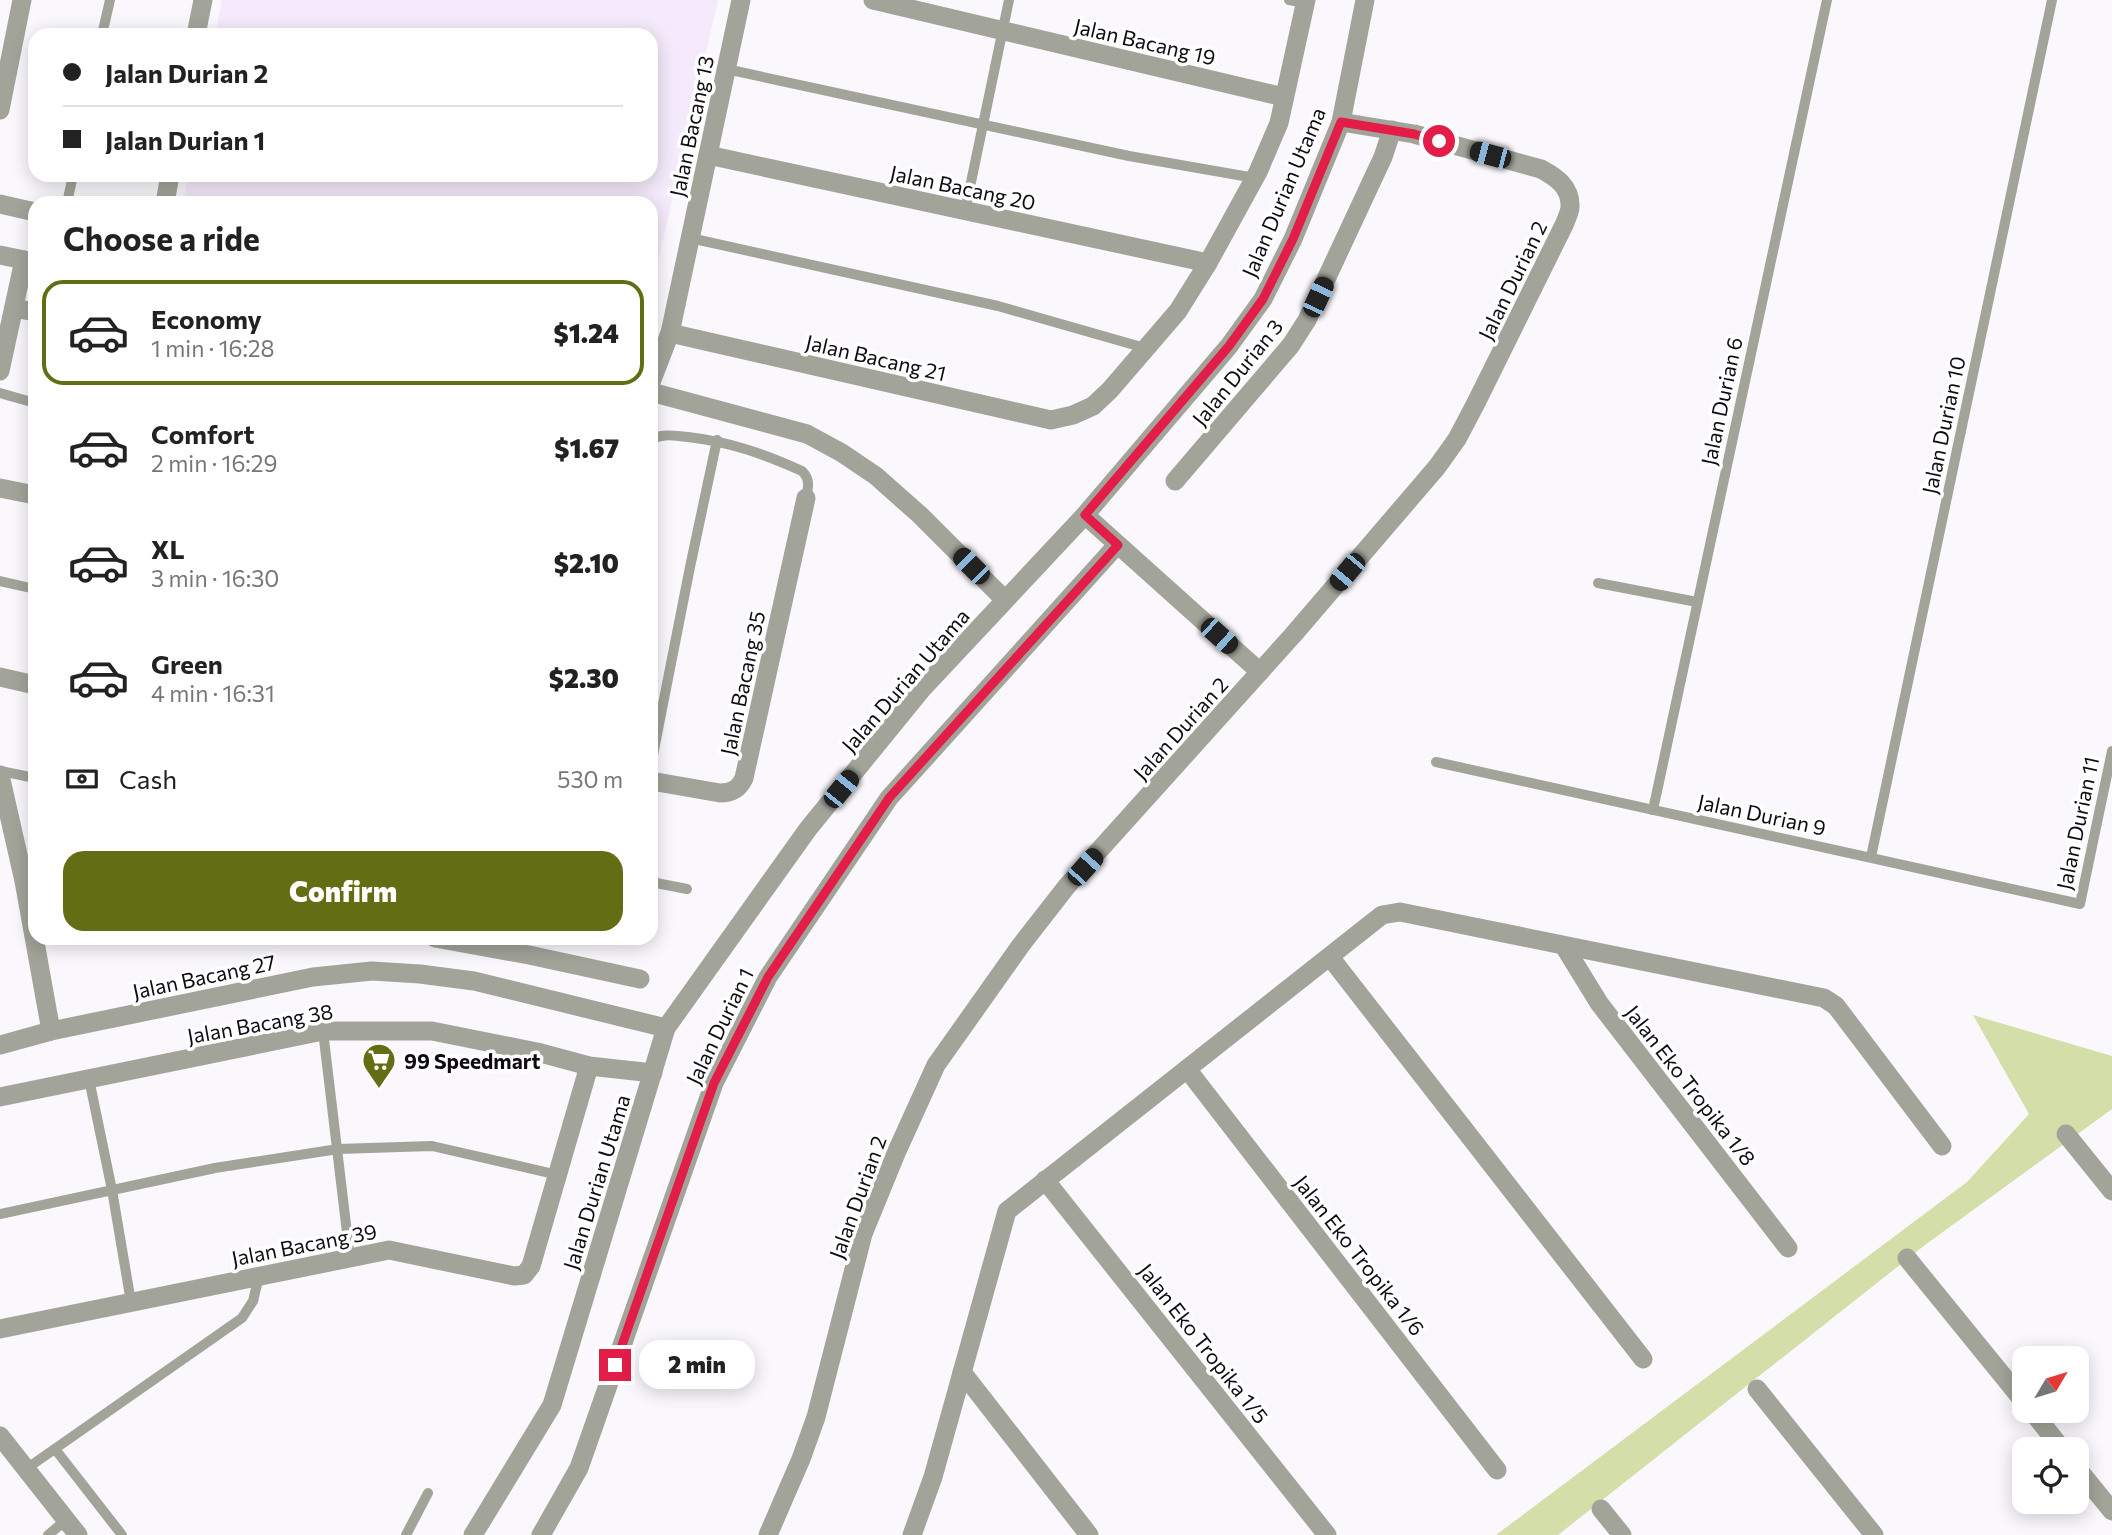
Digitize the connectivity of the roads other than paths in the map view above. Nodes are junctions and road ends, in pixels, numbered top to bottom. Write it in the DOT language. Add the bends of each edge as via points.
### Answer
graph roads {
  1 [pos="22,0"];
  2 [pos="110,0"];
  3 [pos="203,0"];
  4 [pos="741,0"];
  5 [pos="873,0"];
  6 [pos="1009,0"];
  7 [pos="1365,0"];
  8 [pos="1827,0"];
  9 [pos="2052,0"];
  10 [pos="1300,1"];
  11 [pos="104,28"];
  12 [pos="197,28"];
  13 [pos="1002,30"];
  14 [pos="726,69"];
  15 [pos="1284,97"];
  16 [pos="0,110"];
  17 [pos="1341,122"];
  18 [pos="983,124"];
  19 [pos="1392,130"];
  20 [pos="708,155"];
  21 [pos="1255,178"];
  22 [pos="0,204"];
  23 [pos="28,210"];
  24 [pos="965,211"];
  25 [pos="690,238"];
  26 [pos="0,255"];
  27 [pos="28,261"];
  28 [pos="1208,263"];
  29 [pos="28,267"];
  30 [pos="14,308"];
  31 [pos="28,311"];
  32 [pos="670,333"];
  33 [pos="1145,348"];
  34 [pos="658,364"];
  35 [pos="0,371"];
  36 [pos="0,393"];
  37 [pos="658,394"];
  38 [pos="28,400"];
  39 [pos="658,437"];
  40 [pos="718,440"];
  41 [pos="1175,481"];
  42 [pos="0,488"];
  43 [pos="28,494"];
  44 [pos="806,498"];
  45 [pos="1085,515"];
  46 [pos="1118,545"];
  47 [pos="0,581"];
  48 [pos="1598,583"];
  49 [pos="28,587"];
  50 [pos="1005,600"];
  51 [pos="1697,602"];
  52 [pos="1260,672"];
  53 [pos="0,677"];
  54 [pos="28,683"];
  55 [pos="658,730"];
  56 [pos="2112,751"];
  57 [pos="1436,762"];
  58 [pos="0,778"];
  59 [pos="28,778"];
  60 [pos="658,781"];
  61 [pos="2108,787"];
  62 [pos="1653,810"];
  63 [pos="1871,858"];
  64 [pos="28,878"];
  65 [pos="658,883"];
  66 [pos="687,889"];
  67 [pos="2080,904"];
  68 [pos="38,945"];
  69 [pos="510,945"];
  70 [pos="1564,946"];
  71 [pos="531,947"];
  72 [pos="1330,957"];
  73 [pos="640,979"];
  74 [pos="666,1028"];
  75 [pos="51,1031"];
  76 [pos="323,1031"];
  77 [pos="0,1045"];
  78 [pos="589,1066"];
  79 [pos="1187,1069"];
  80 [pos="653,1073"];
  81 [pos="89,1079"];
  82 [pos="0,1097"];
  83 [pos="2066,1134"];
  84 [pos="1942,1146"];
  85 [pos="338,1149"];
  86 [pos="558,1175"];
  87 [pos="1045,1180"];
  88 [pos="112,1190"];
  89 [pos="2112,1191"];
  90 [pos="0,1214"];
  91 [pos="1788,1248"];
  92 [pos="350,1258"];
  93 [pos="1907,1258"];
  94 [pos="259,1276"];
  95 [pos="131,1302"];
  96 [pos="0,1329"];
  97 [pos="1643,1359"];
  98 [pos="961,1372"];
  99 [pos="2012,1387"];
  100 [pos="1757,1389"];
  101 [pos="2041,1423"];
  102 [pos="0,1436"];
  103 [pos="2052,1437"];
  104 [pos="55,1449"];
  105 [pos="26,1469"];
  106 [pos="1497,1469"];
  107 [pos="2089,1483"];
  108 [pos="428,1493"];
  109 [pos="1601,1509"];
  110 [pos="2112,1511"];
  111 [pos="72,1527"];
  112 [pos="48,1535"];
  113 [pos="122,1535"];
  114 [pos="406,1535"];
  115 [pos="472,1535"];
  116 [pos="541,1535"];
  117 [pos="768,1535"];
  118 [pos="912,1535"];
  119 [pos="1089,1535"];
  120 [pos="1327,1535"];
  121 [pos="1622,1535"];
  122 [pos="1874,1535"];
  1 -- 16 [label="street"];
  2 -- 11 [label="lane"];
  3 -- 12 [label="street"];
  4 -- 14 [label="street, Jalan Bacang 13"];
  5 -- 13 [label="street, Jalan Bacang 19"];
  6 -- 13 [label="lane"];
  7 -- 17 [label="street, Jalan Durian Utama"];
  8 -- 51 [label="lane, Jalan Durian 6"];
  9 -- 63 [label="lane, Jalan Durian 10"];
  10 -- 15 [label="street"];
  13 -- 15 [label="street, Jalan Bacang 19"];
  13 -- 18 [label="lane"];
  14 -- 18 [label="lane"];
  14 -- 20 [label="street, Jalan Bacang 13"];
  15 -- 21 [label="street" via="1279,123"];
  17 -- 19 [label="street, Jalan Durian 2"];
  17 -- 45 [label="street, Jalan Durian Utama" via="1263,299 1229,346"];
  18 -- 21 [label="lane"];
  18 -- 24 [label="lane"];
  19 -- 41 [label="street, Jalan Durian 3" via="1307,320"];
  19 -- 52 [label="street, Jalan Durian 2" via="1541,169 1559,178 1570,207 1457,439"];
  20 -- 24 [label="street, Jalan Bacang 20"];
  20 -- 25 [label="street, Jalan Bacang 13"];
  21 -- 28 [label="street"];
  22 -- 23 [label="street"];
  24 -- 28 [label="street, Jalan Bacang 20"];
  25 -- 32 [label="street, Jalan Bacang 13"];
  25 -- 33 [label="lane" via="998,306"];
  26 -- 27 [label="street"];
  28 -- 33 [label="street" via="1178,311"];
  29 -- 30 [label="street"];
  30 -- 31 [label="street"];
  30 -- 35 [label="street"];
  32 -- 33 [label="street, Jalan Bacang 21" via="1051,420 1093,406"];
  32 -- 34 [label="street, Jalan Bacang 13"];
  36 -- 38 [label="lane"];
  37 -- 50 [label="street" via="807,434 842,453 920,515"];
  39 -- 40 [label="lane"];
  40 -- 44 [label="lane" via="802,471 809,484"];
  40 -- 55 [label="lane"];
  42 -- 43 [label="street"];
  44 -- 60 [label="street, Jalan Bacang 35" via="741,785 720,793"];
  45 -- 46 [label="street"];
  45 -- 50 [label="street, Jalan Durian Utama"];
  46 -- 52 [label="street"];
  46 -- 116 [label="street, Jalan Durian 1" via="889,798 768,977 714,1083 579,1468"];
  47 -- 49 [label="lane"];
  48 -- 51 [label="lane"];
  50 -- 74 [label="street, Jalan Durian Utama" via="922,689 808,829"];
  51 -- 62 [label="lane, Jalan Durian 6"];
  52 -- 117 [label="street, Jalan Durian 2" via="1067,886 936,1065 863,1234 816,1417"];
  53 -- 54 [label="street"];
  56 -- 61 [label="lane, Jalan Durian 11"];
  57 -- 62 [label="lane, Jalan Durian 9"];
  58 -- 59 [label="lane"];
  58 -- 64 [label="street"];
  61 -- 67 [label="lane, Jalan Durian 11"];
  62 -- 63 [label="lane, Jalan Durian 9"];
  63 -- 67 [label="lane, Jalan Durian 9"];
  65 -- 66 [label="lane"];
  68 -- 75 [label="street"];
  69 -- 71 [label="street"];
  70 -- 72 [label="street" via="1394,912 1377,918"];
  70 -- 84 [label="street" via="1829,1000"];
  70 -- 91 [label="street, Jalan Eko Tropika 1/8" via="1599,1003"];
  71 -- 73 [label="street"];
  72 -- 79 [label="street"];
  72 -- 97 [label="street"];
  74 -- 75 [label="street, Jalan Bacang 27" via="474,981 372,971 313,977"];
  74 -- 80 [label="street, Jalan Durian Utama"];
  75 -- 77 [label="street, Jalan Bacang 27"];
  76 -- 78 [label="street, Jalan Bacang 38" via="432,1031"];
  76 -- 81 [label="street, Jalan Bacang 38"];
  76 -- 85 [label="lane"];
  78 -- 80 [label="street, Jalan Bacang 38"];
  78 -- 86 [label="street, Jalan Bacang 39"];
  79 -- 87 [label="street"];
  79 -- 106 [label="street, Jalan Eko Tropika 1/6"];
  80 -- 115 [label="street, Jalan Durian Utama" via="552,1405"];
  81 -- 82 [label="street, Jalan Bacang 38"];
  81 -- 88 [label="lane"];
  83 -- 89 [label="street"];
  85 -- 86 [label="lane" via="432,1146"];
  85 -- 88 [label="lane"];
  85 -- 92 [label="lane"];
  86 -- 92 [label="street, Jalan Bacang 39" via="531,1266 524,1275 389,1250"];
  87 -- 98 [label="street" via="1005,1215"];
  87 -- 120 [label="street, Jalan Eko Tropika 1/5"];
  88 -- 90 [label="lane"];
  88 -- 95 [label="lane"];
  92 -- 94 [label="street, Jalan Bacang 39"];
  93 -- 99 [label="street"];
  94 -- 95 [label="street, Jalan Bacang 39"];
  94 -- 104 [label="lane" via="253,1301 242,1318"];
  95 -- 96 [label="street, Jalan Bacang 39"];
  98 -- 118 [label="street"];
  98 -- 119 [label="street"];
  100 -- 122 [label="street"];
  101 -- 103 [label="street"];
  102 -- 105 [label="street"];
  104 -- 105 [label="lane"];
  104 -- 113 [label="lane"];
  105 -- 111 [label="street"];
  107 -- 110 [label="street"];
  108 -- 114 [label="lane"];
  109 -- 121 [label="street"];
  111 -- 112 [label="lane"];
}
